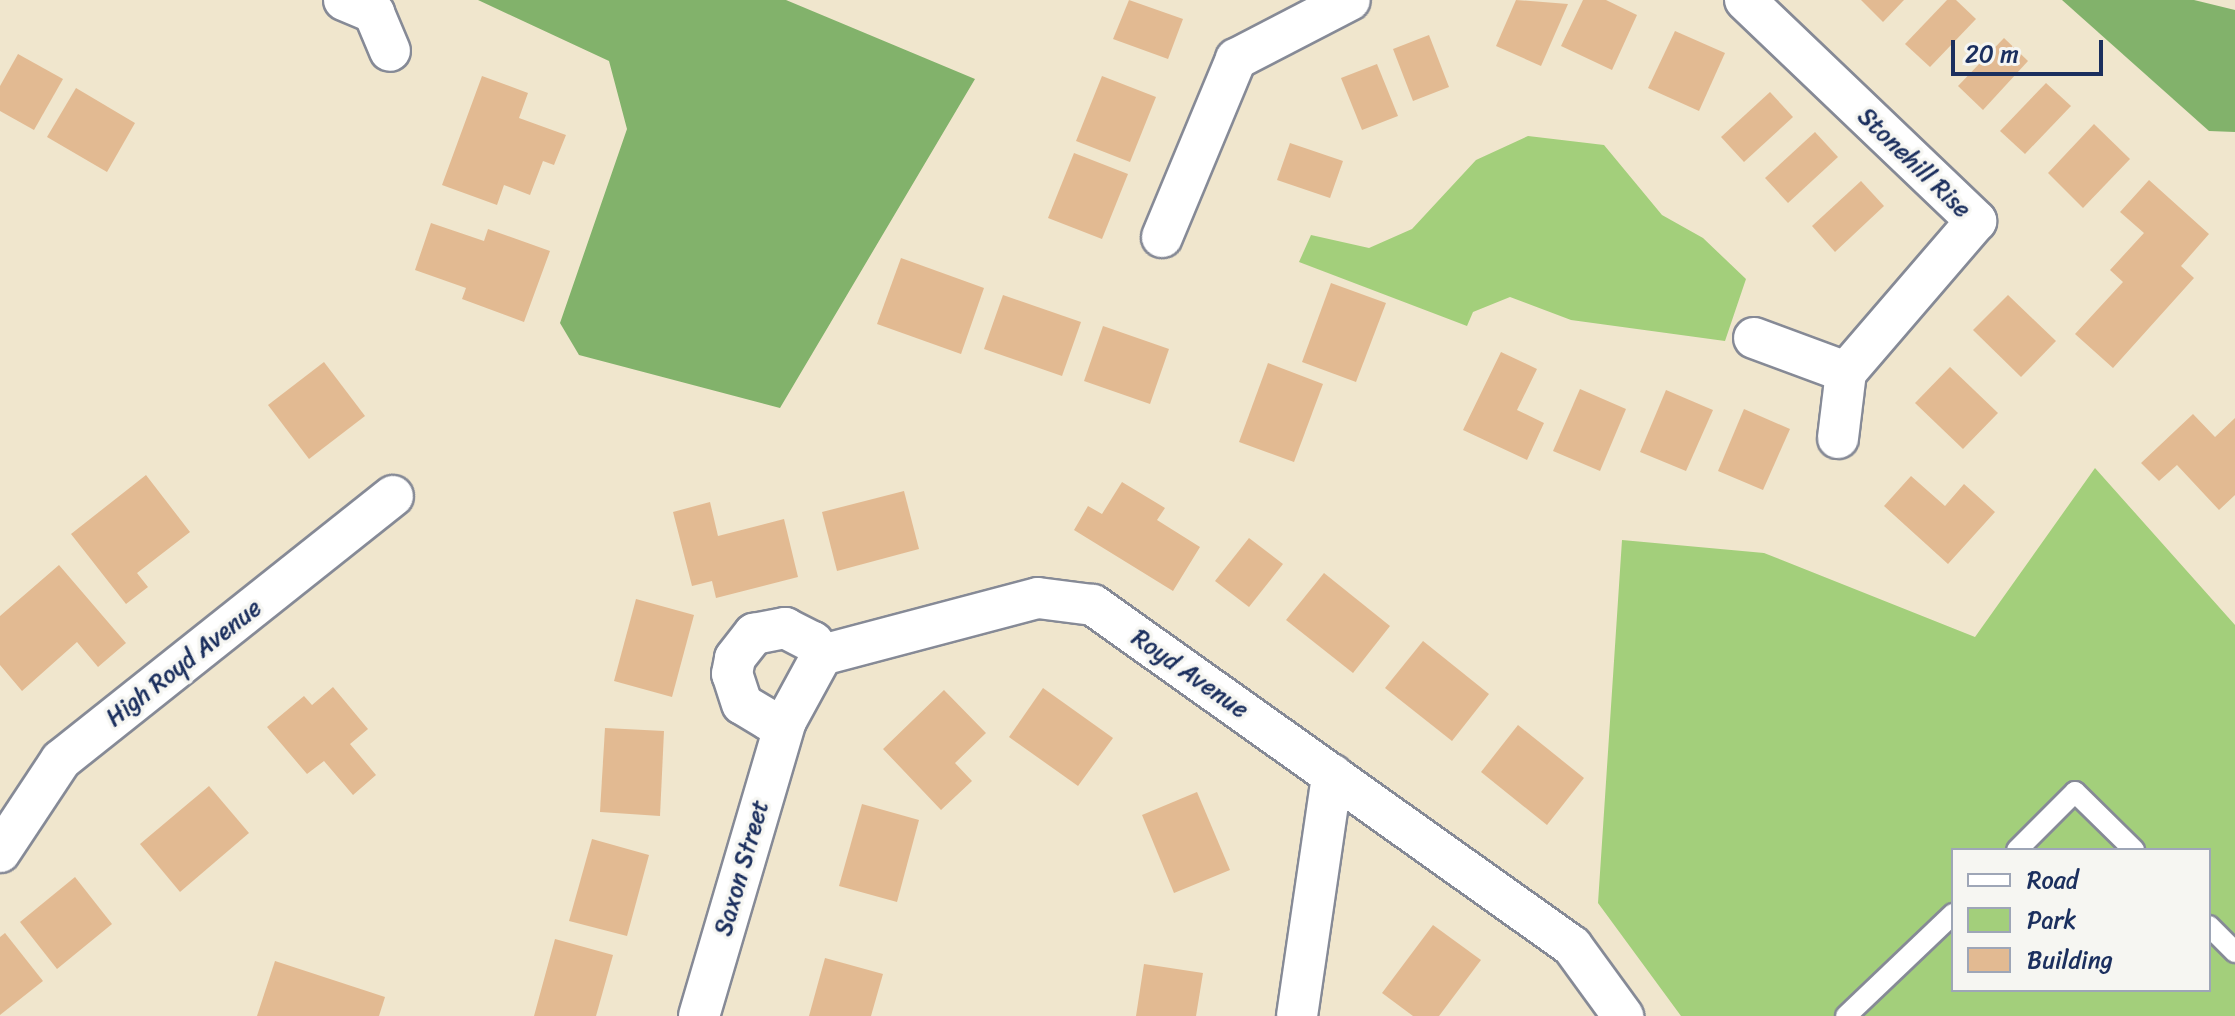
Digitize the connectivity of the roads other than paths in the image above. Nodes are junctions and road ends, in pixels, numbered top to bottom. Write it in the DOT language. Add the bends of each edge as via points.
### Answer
graph roads {
  1 [pos="344,0"];
  2 [pos="1350,0"];
  3 [pos="1745,0"];
  4 [pos="390,51"];
  5 [pos="1162,237"];
  6 [pos="1754,338"];
  7 [pos="1846,372"];
  8 [pos="1838,438"];
  9 [pos="393,496"];
  10 [pos="822,655"];
  11 [pos="786,721"];
  12 [pos="1332,775"];
  13 [pos="2019,848"];
  14 [pos="2132,848"];
  15 [pos="0,852"];
  16 [pos="1951,916"];
  17 [pos="2211,928"];
  18 [pos="2235,952"];
  19 [pos="699,1016"];
  20 [pos="1297,1016"];
  21 [pos="1623,1016"];
  22 [pos="1846,1016"];
  1 -- 4 [label="street" via="374,13"];
  2 -- 5 [label="street" via="1236,59"];
  3 -- 7 [label="street, Stonehill Rise" via="1976,221"];
  6 -- 7 [label="street"];
  7 -- 8 [label="street"];
  9 -- 15 [label="street, High Royd Avenue" via="61,760"];
  10 -- 11 [label="street, Saxon Street"];
  10 -- 11 [label="street" via="813,642 785,628 754,634 735,658 732,674 742,704 769,720"];
  10 -- 12 [label="street, Royd Avenue" via="1038,598 1093,605"];
  11 -- 19 [label="street, Saxon Street"];
  12 -- 20 [label="street"];
  12 -- 21 [label="street, Royd Avenue" via="1572,946"];
  13 -- 14 [label="lane" via="2075,792"];
  16 -- 22 [label="lane"];
  17 -- 18 [label="lane"];
}
